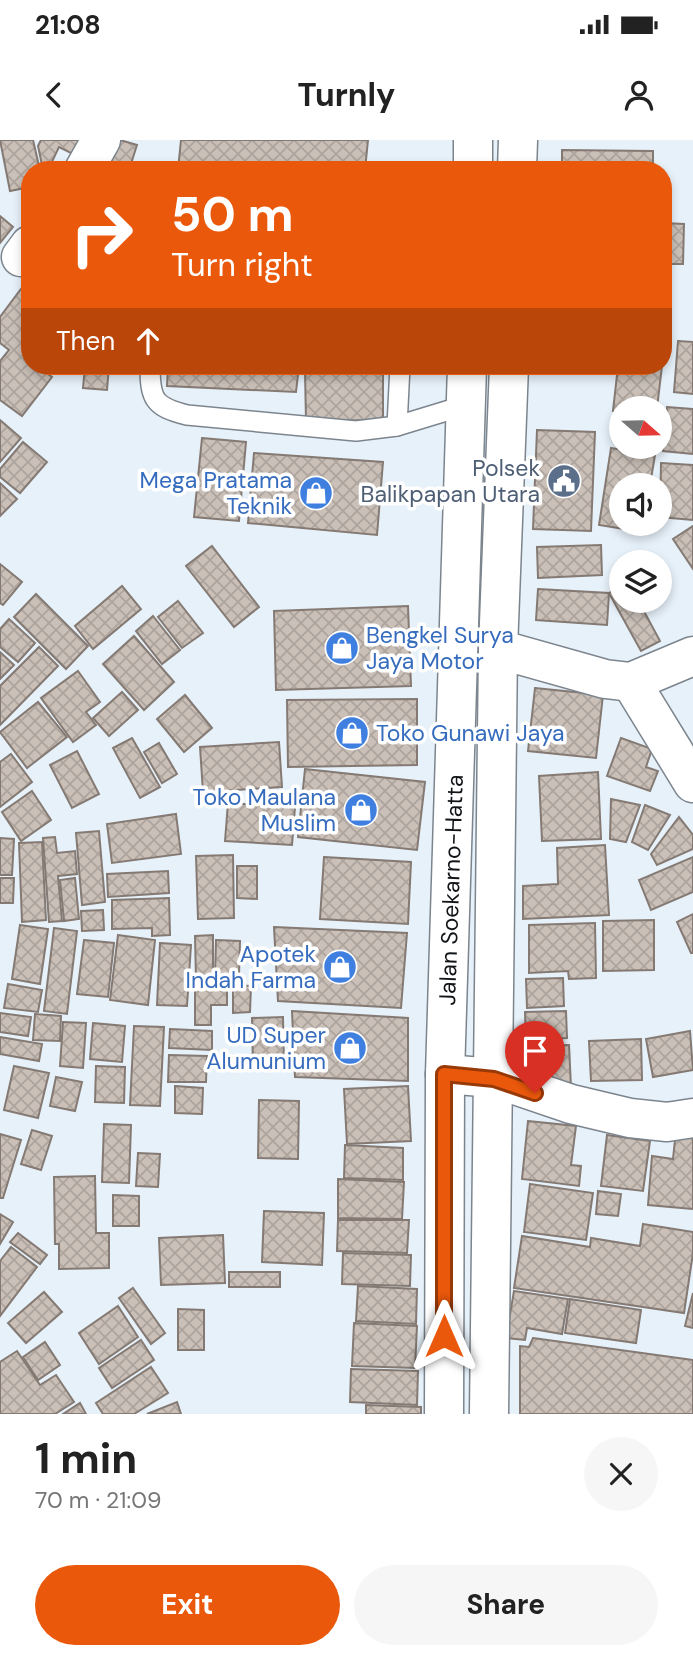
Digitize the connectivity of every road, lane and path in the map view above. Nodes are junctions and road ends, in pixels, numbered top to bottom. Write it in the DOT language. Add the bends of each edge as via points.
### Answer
graph roads {
  1 [pos="101,140"];
  2 [pos="473,140"];
  3 [pos="518,140"];
  4 [pos="89,161"];
  5 [pos="473,161"];
  6 [pos="517,161"];
  7 [pos="151,375"];
  8 [pos="400,375"];
  9 [pos="467,375"];
  10 [pos="509,375"];
  11 [pos="466,405"];
  12 [pos="397,426"];
  13 [pos="498,649"];
  14 [pos="693,656"];
  15 [pos="631,682"];
  16 [pos="693,783"];
  17 [pos="444,1074"];
  18 [pos="494,1079"];
  19 [pos="693,1118"];
  20 [pos="444,1414"];
  21 [pos="489,1414"];
  1 -- 4 [label="main road"];
  2 -- 5 [label="main road"];
  3 -- 6 [label="main road"];
  7 -- 12 [label="lane" via="157,404 171,411 356,431"];
  8 -- 12 [label="lane"];
  9 -- 11 [label="main road, Jalan Soekarno-Hatta"];
  10 -- 13 [label="main road, Jalan Soekarno-Hatta"];
  11 -- 12 [label="lane"];
  11 -- 17 [label="main road, Jalan Soekarno-Hatta"];
  13 -- 15 [label="main road" via="604,679"];
  13 -- 18 [label="main road, Jalan Soekarno-Hatta"];
  14 -- 15 [label="main road"];
  15 -- 16 [label="main road"];
  17 -- 18 [label="main road"];
  17 -- 20 [label="main road, Jalan Soekarno-Hatta"];
  18 -- 19 [label="main road" via="630,1118 667,1122"];
  18 -- 21 [label="main road, Jalan Soekarno-Hatta"];
}
